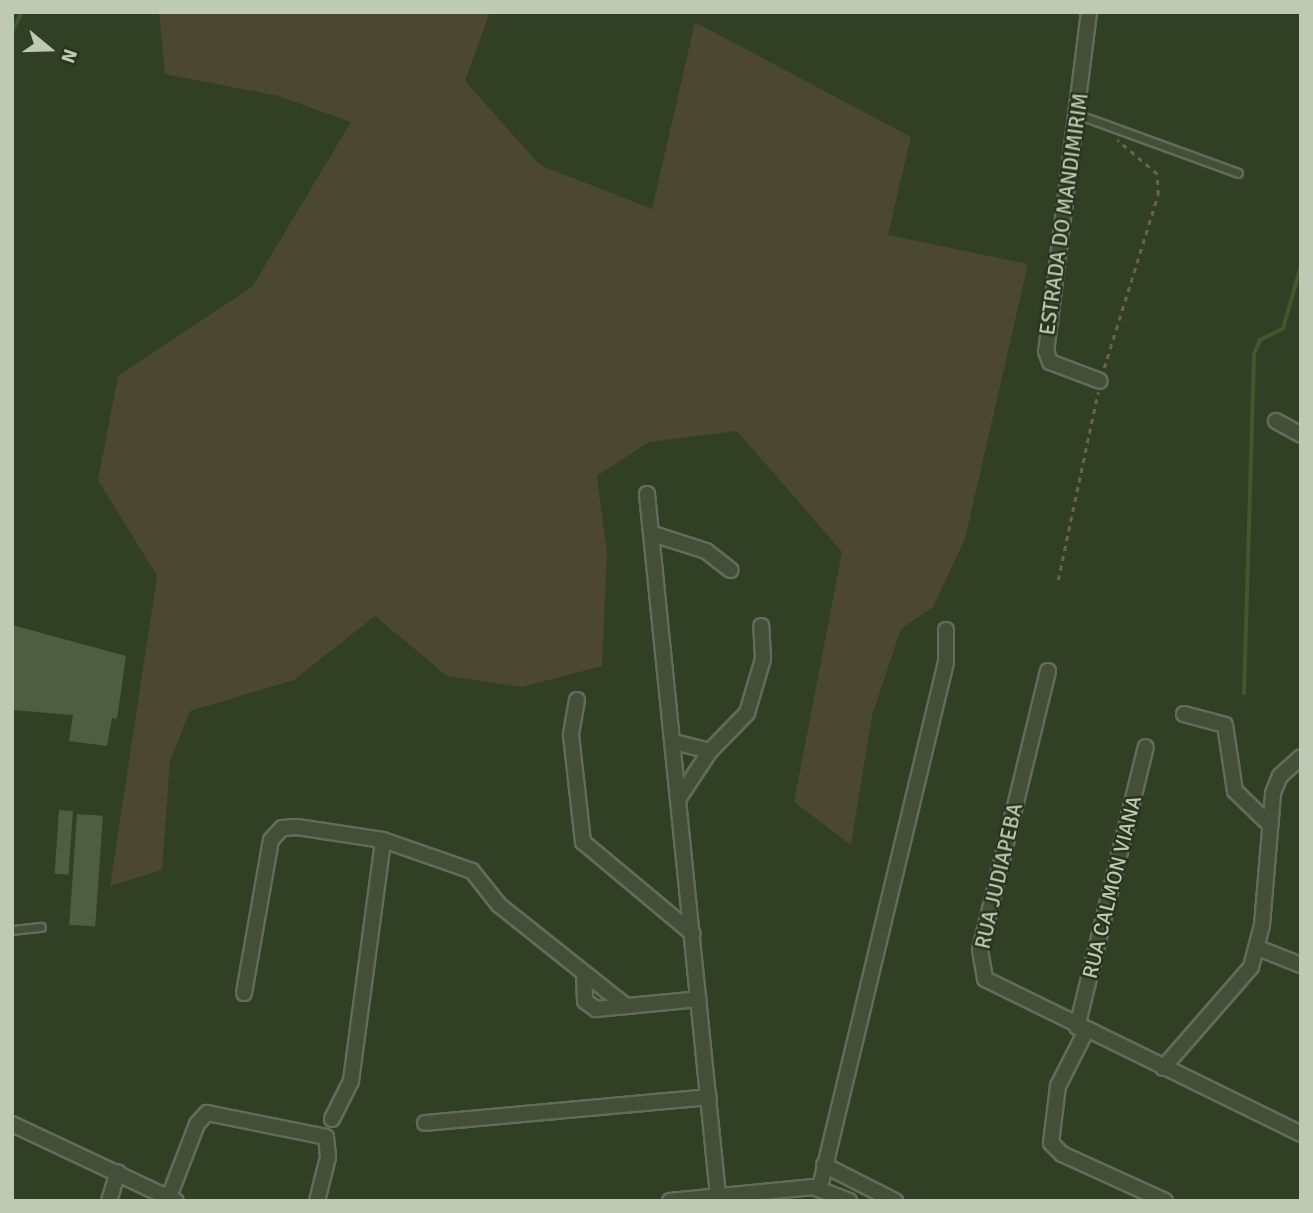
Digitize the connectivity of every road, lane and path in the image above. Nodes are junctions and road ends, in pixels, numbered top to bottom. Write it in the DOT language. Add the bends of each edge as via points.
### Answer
graph roads {
  1 [pos="1089,12"];
  2 [pos="1079,115"];
  3 [pos="1109,135"];
  4 [pos="1238,173"];
  5 [pos="1100,381"];
  6 [pos="1276,421"];
  7 [pos="1301,435"];
  8 [pos="647,494"];
  9 [pos="653,534"];
  10 [pos="730,570"];
  11 [pos="1058,580"];
  12 [pos="761,626"];
  13 [pos="946,630"];
  14 [pos="1048,671"];
  15 [pos="576,700"];
  16 [pos="1184,714"];
  17 [pos="674,742"];
  18 [pos="1146,747"];
  19 [pos="710,751"];
  20 [pos="1301,757"];
  21 [pos="679,798"];
  22 [pos="1267,822"];
  23 [pos="383,840"];
  24 [pos="41,928"];
  25 [pos="12,930"];
  26 [pos="693,934"];
  27 [pos="1258,948"];
  28 [pos="1301,965"];
  29 [pos="584,973"];
  30 [pos="244,993"];
  31 [pos="699,999"];
  32 [pos="626,1006"];
  33 [pos="1082,1029"];
  34 [pos="1163,1068"];
  35 [pos="709,1097"];
  36 [pos="332,1119"];
  37 [pos="425,1123"];
  38 [pos="12,1124"];
  39 [pos="1301,1134"];
  40 [pos="824,1165"];
  41 [pos="118,1172"];
  42 [pos="820,1187"];
  43 [pos="718,1196"];
  44 [pos="879,1197"];
  45 [pos="172,1199"];
  46 [pos="109,1201"];
  47 [pos="317,1201"];
  48 [pos="670,1201"];
  49 [pos="849,1201"];
  50 [pos="895,1201"];
  51 [pos="1165,1201"];
  1 -- 2 [label="street, ESTRADA DO MANDIMIRIM"];
  2 -- 4 [label="lane"];
  2 -- 5 [label="street, ESTRADA DO MANDIMIRIM" via="1046,351 1050,362"];
  3 -- 5 [label="path" via="1157,174 1158,195"];
  5 -- 11 [label="path"];
  6 -- 7 [label="street"];
  8 -- 9 [label="street"];
  9 -- 10 [label="street" via="706,551"];
  9 -- 17 [label="street"];
  12 -- 19 [label="street" via="763,659 747,713"];
  13 -- 40 [label="street" via="946,662"];
  14 -- 33 [label="street, RUA JUDIAPEBA" via="979,967 1000,989"];
  15 -- 26 [label="street" via="571,734 583,842"];
  16 -- 22 [label="street" via="1225,725 1235,791"];
  17 -- 19 [label="street"];
  17 -- 21 [label="street"];
  18 -- 33 [label="street, RUA CALMON VIANA"];
  19 -- 21 [label="street"];
  20 -- 22 [label="street" via="1280,776"];
  21 -- 26 [label="street"];
  22 -- 27 [label="street"];
  23 -- 29 [label="street" via="472,871 499,905"];
  23 -- 30 [label="street" via="297,827 282,828 271,840"];
  23 -- 36 [label="street" via="351,1081"];
  24 -- 25 [label="lane"];
  26 -- 31 [label="street"];
  27 -- 28 [label="street"];
  27 -- 34 [label="street" via="1233,992"];
  29 -- 32 [label="street"];
  29 -- 32 [label="street" via="588,1005"];
  31 -- 32 [label="street"];
  31 -- 35 [label="street"];
  33 -- 34 [label="street"];
  33 -- 51 [label="street, RUA CALMON VIANA" via="1058,1086 1051,1143 1062,1154"];
  34 -- 39 [label="street"];
  35 -- 37 [label="street"];
  35 -- 43 [label="street"];
  38 -- 41 [label="street"];
  40 -- 42 [label="street"];
  40 -- 44 [label="street"];
  41 -- 45 [label="street"];
  41 -- 46 [label="street"];
  42 -- 43 [label="street"];
  42 -- 49 [label="street"];
  43 -- 48 [label="street"];
  44 -- 50 [label="street"];
  45 -- 47 [label="street" via="197,1124 208,1113 326,1137 328,1157"];
}
